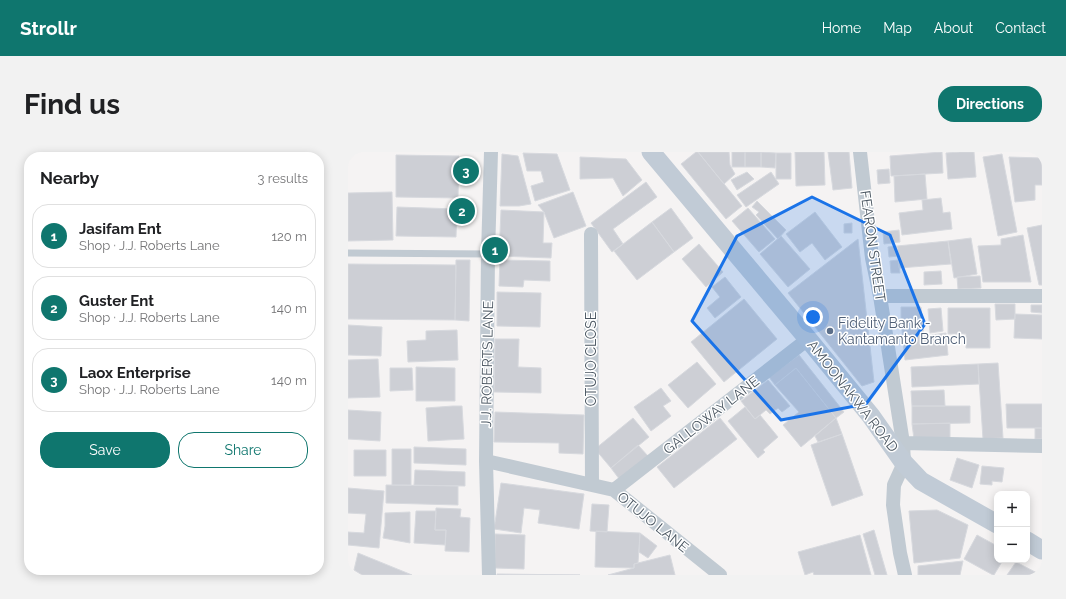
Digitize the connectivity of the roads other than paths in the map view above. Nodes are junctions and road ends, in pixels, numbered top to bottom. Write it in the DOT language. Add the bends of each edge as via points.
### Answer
graph roads {
  1 [pos="491,152"];
  2 [pos="651,152"];
  3 [pos="860,152"];
  4 [pos="591,234"];
  5 [pos="348,253"];
  6 [pos="488,254"];
  7 [pos="880,296"];
  8 [pos="1042,296"];
  9 [pos="808,339"];
  10 [pos="904,443"];
  11 [pos="1042,446"];
  12 [pos="486,461"];
  13 [pos="904,463"];
  14 [pos="592,485"];
  15 [pos="614,490"];
  16 [pos="994,522"];
  17 [pos="1030,543"];
  18 [pos="1042,550"];
  19 [pos="489,575"];
  20 [pos="720,575"];
  21 [pos="905,575"];
  1 -- 6 [label="street, J.J. ROBERTS LANE"];
  2 -- 9 [label="street, AMOONAKWA ROAD"];
  3 -- 7 [label="street, FEARON STREET" via="872,258"];
  4 -- 14 [label="street, OTUJO CLOSE"];
  5 -- 6 [label="lane"];
  6 -- 12 [label="street, J.J. ROBERTS LANE"];
  7 -- 8 [label="street"];
  7 -- 10 [label="street, FEARON STREET"];
  9 -- 13 [label="street, AMOONAKWA ROAD" via="871,416"];
  9 -- 15 [label="street, GALLOWAY LANE"];
  10 -- 11 [label="street"];
  10 -- 13 [label="street, FEARON STREET"];
  12 -- 14 [label="street, OTUJO LANE"];
  12 -- 19 [label="street, J.J. ROBERTS LANE"];
  13 -- 16 [label="street, AMOONAKWA ROAD" via="921,481"];
  13 -- 21 [label="street, FEARON STREET" via="894,485 893,505"];
  14 -- 15 [label="street, OTUJO LANE"];
  15 -- 20 [label="street, OTUJO LANE"];
  17 -- 18 [label="street"];
}
